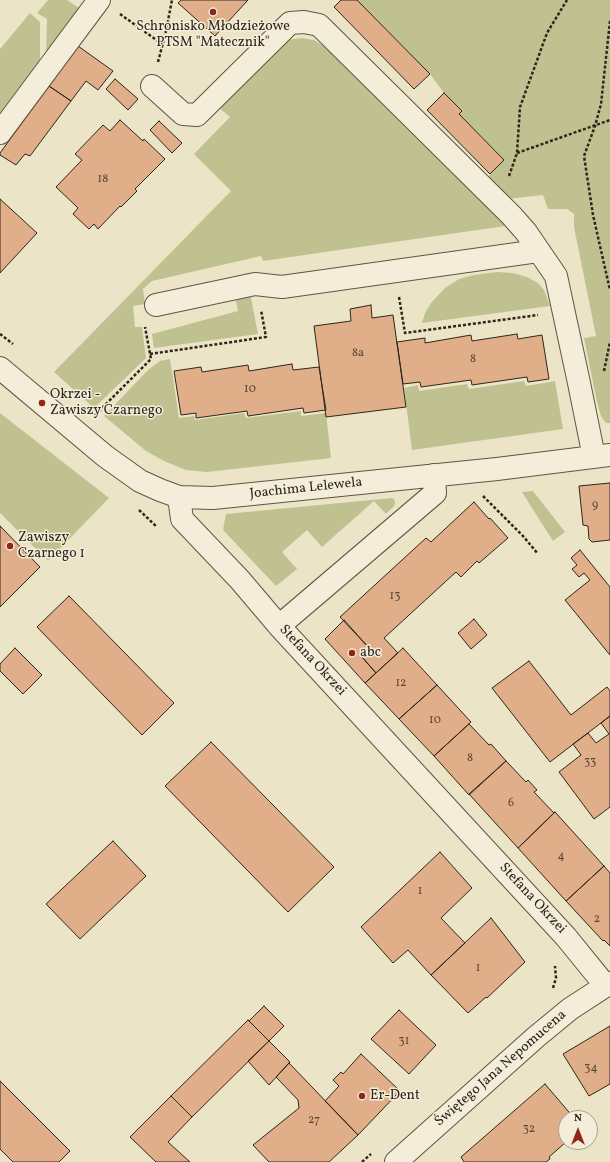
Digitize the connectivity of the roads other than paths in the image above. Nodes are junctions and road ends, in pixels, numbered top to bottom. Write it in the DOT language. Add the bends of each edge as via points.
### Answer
graph roads {
  1 [pos="99,0"];
  2 [pos="152,86"];
  3 [pos="0,133"];
  4 [pos="538,251"];
  5 [pos="156,305"];
  6 [pos="0,368"];
  7 [pos="602,456"];
  8 [pos="434,475"];
  9 [pos="178,497"];
  10 [pos="280,626"];
  11 [pos="608,984"];
  12 [pos="396,1162"];
  1 -- 3 [label="street"];
  2 -- 4 [label="street" via="183,114 197,115 290,23 319,25 523,228"];
  4 -- 5 [label="street" via="282,287 255,284"];
  4 -- 7 [label="street" via="556,276 579,383"];
  6 -- 9 [label="street" via="105,456 140,481"];
  7 -- 8 [label="street, Joachima Lelewela"];
  8 -- 9 [label="street, Joachima Lelewela" via="213,498"];
  8 -- 10 [label="street" via="435,493"];
  9 -- 10 [label="street, Stefana Okrzei" via="182,519"];
  10 -- 11 [label="street, Stefana Okrzei"];
  11 -- 12 [label="street, Świętego Jana Nepomucena" via="570,1009"];
}
